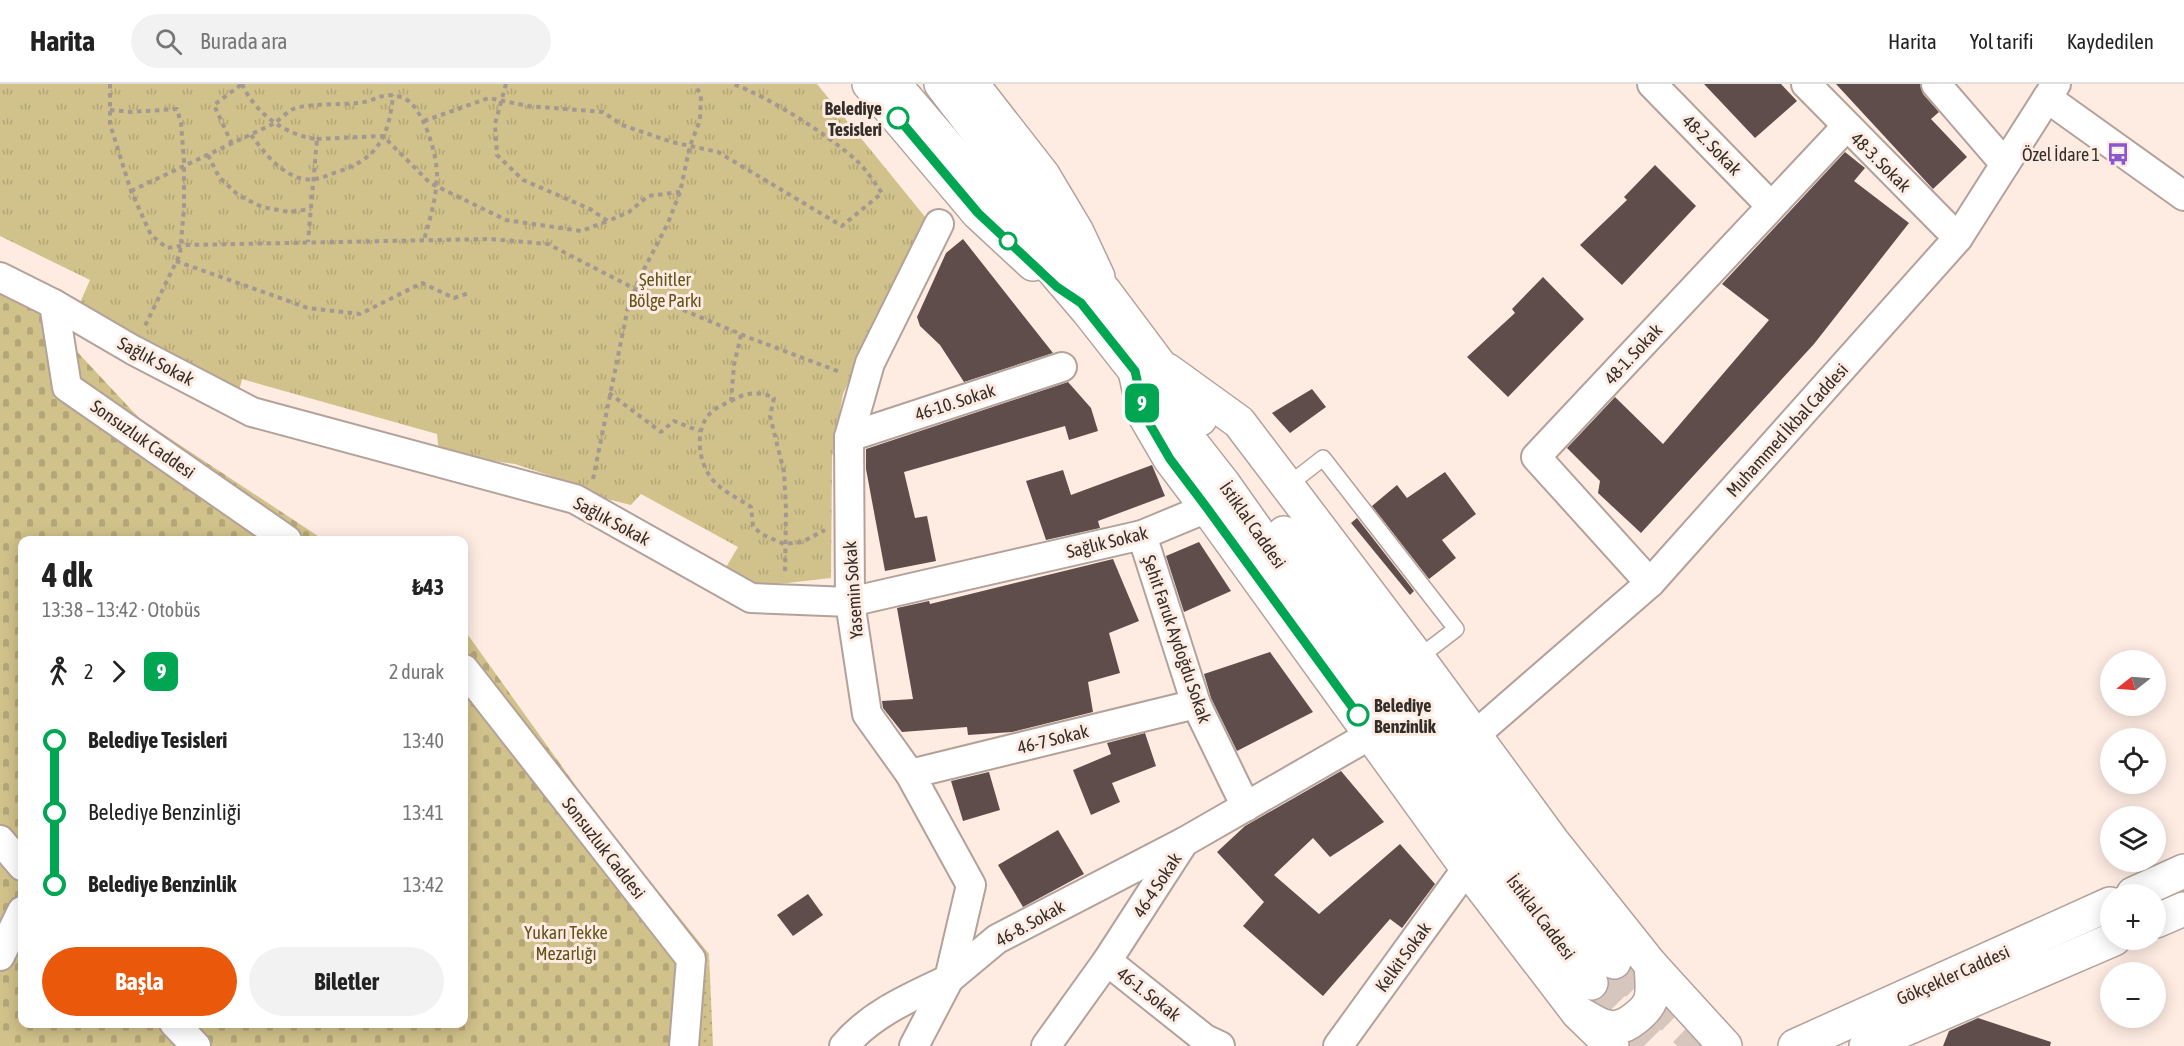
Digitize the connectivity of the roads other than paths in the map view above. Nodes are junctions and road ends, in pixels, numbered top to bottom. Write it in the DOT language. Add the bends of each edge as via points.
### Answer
graph roads {
  1 [pos="869,84"];
  2 [pos="894,84"];
  3 [pos="941,84"];
  4 [pos="972,84"];
  5 [pos="1652,84"];
  6 [pos="1806,84"];
  7 [pos="1936,84"];
  8 [pos="2051,91"];
  9 [pos="1846,127"];
  10 [pos="2005,164"];
  11 [pos="2184,196"];
  12 [pos="1772,206"];
  13 [pos="939,224"];
  14 [pos="1958,238"];
  15 [pos="0,277"];
  16 [pos="1093,298"];
  17 [pos="54,304"];
  18 [pos="1062,367"];
  19 [pos="1148,369"];
  20 [pos="849,437"];
  21 [pos="1287,486"];
  22 [pos="1207,508"];
  23 [pos="1142,535"];
  24 [pos="281,536"];
  25 [pos="1650,583"];
  26 [pos="850,602"];
  27 [pos="1418,658"];
  28 [pos="468,674"];
  29 [pos="1196,704"];
  30 [pos="1372,734"];
  31 [pos="1474,736"];
  32 [pos="910,774"];
  33 [pos="1246,807"];
  34 [pos="0,840"];
  35 [pos="1184,842"];
  36 [pos="18,861"];
  37 [pos="1467,868"];
  38 [pos="2184,871"];
  39 [pos="2155,884"];
  40 [pos="2100,909"];
  41 [pos="2184,909"];
  42 [pos="2166,917"];
  43 [pos="18,919"];
  44 [pos="2100,945"];
  45 [pos="0,956"];
  46 [pos="1107,961"];
  47 [pos="1651,965"];
  48 [pos="1602,973"];
  49 [pos="949,979"];
  50 [pos="1578,1013"];
  51 [pos="179,1028"];
  52 [pos="196,1046"];
  53 [pos="684,1046"];
  54 [pos="844,1046"];
  55 [pos="914,1046"];
  56 [pos="1046,1046"];
  57 [pos="1220,1046"];
  58 [pos="1338,1046"];
  59 [pos="1593,1046"];
  60 [pos="1612,1046"];
  61 [pos="1725,1046"];
  62 [pos="1795,1046"];
  63 [pos="1866,1046"];
  1 -- 16 [label="street" via="978,213 1057,287"];
  2 -- 16 [label="street, İstiklal Caddesi"];
  3 -- 16 [label="street, İstiklal Caddesi" via="1060,239"];
  4 -- 16 [label="street" via="1043,175 1077,232"];
  5 -- 12 [label="street, 48-2. Sokak"];
  6 -- 9 [label="street, 48-3. Sokak"];
  7 -- 10 [label="street"];
  8 -- 10 [label="street, Muhammed İkbal Caddesi"];
  8 -- 11 [label="street"];
  9 -- 12 [label="street, 48-1. Sokak"];
  9 -- 14 [label="street, 48-3. Sokak"];
  10 -- 14 [label="street, Muhammed İkbal Caddesi"];
  12 -- 25 [label="street, 48-1. Sokak" via="1536,457"];
  13 -- 20 [label="street, Yasemin Sokak" via="870,363"];
  14 -- 25 [label="street, Muhammed İkbal Caddesi"];
  15 -- 17 [label="street, Sağlık Sokak"];
  16 -- 19 [label="street, İstiklal Caddesi"];
  17 -- 24 [label="street, Sonsuzluk Caddesi" via="67,387"];
  17 -- 26 [label="street, Sağlık Sokak" via="252,412 575,499 751,598"];
  18 -- 20 [label="street, 46-10. Sokak"];
  19 -- 21 [label="street" via="1239,422"];
  19 -- 22 [label="street" via="1145,416 1170,459"];
  19 -- 48 [label="street, İstiklal Caddesi" via="1267,510"];
  20 -- 26 [label="street, Yasemin Sokak"];
  21 -- 27 [label="street"];
  21 -- 27 [label="lane" via="1323,458 1456,629"];
  22 -- 23 [label="street, Sağlık Sokak"];
  22 -- 30 [label="street"];
  23 -- 26 [label="street, Sağlık Sokak"];
  23 -- 29 [label="street, Şehit Faruk Aydoğdu Sokak"];
  25 -- 31 [label="street, Muhammed İkbal Caddesi"];
  26 -- 32 [label="street, Yasemin Sokak" via="867,714"];
  27 -- 31 [label="street"];
  28 -- 53 [label="street, Sonsuzluk Caddesi" via="691,959"];
  29 -- 32 [label="street, 46-7 Sokak"];
  29 -- 33 [label="street, Şehit Faruk Aydoğdu Sokak"];
  30 -- 33 [label="street, 46-4 Sokak"];
  30 -- 37 [label="street"];
  31 -- 47 [label="street"];
  32 -- 49 [label="street, Yasemin Sokak" via="970,885"];
  33 -- 35 [label="street, 46-4 Sokak"];
  34 -- 36 [label="street"];
  35 -- 46 [label="street, 46-4 Sokak"];
  35 -- 49 [label="street, 46-8. Sokak" via="997,939"];
  37 -- 50 [label="street"];
  37 -- 58 [label="street, Kelkit Sokak"];
  38 -- 39 [label="street"];
  40 -- 62 [label="street, Gökçekler Caddesi"];
  41 -- 42 [label="street"];
  43 -- 45 [label="street"];
  44 -- 63 [label="street, Gökçekler Caddesi"];
  46 -- 56 [label="street, 46-4 Sokak"];
  46 -- 57 [label="street, 46-1. Sokak" via="1205,1039"];
  47 -- 50 [label="street" via="1653,990 1647,1009 1624,1026 1608,1028"];
  47 -- 61 [label="street"];
  49 -- 54 [label="street" via="897,1004 857,1031"];
  49 -- 55 [label="street, 46-8. Sokak"];
  50 -- 59 [label="street"];
  50 -- 60 [label="street"];
  51 -- 52 [label="street"];
}
